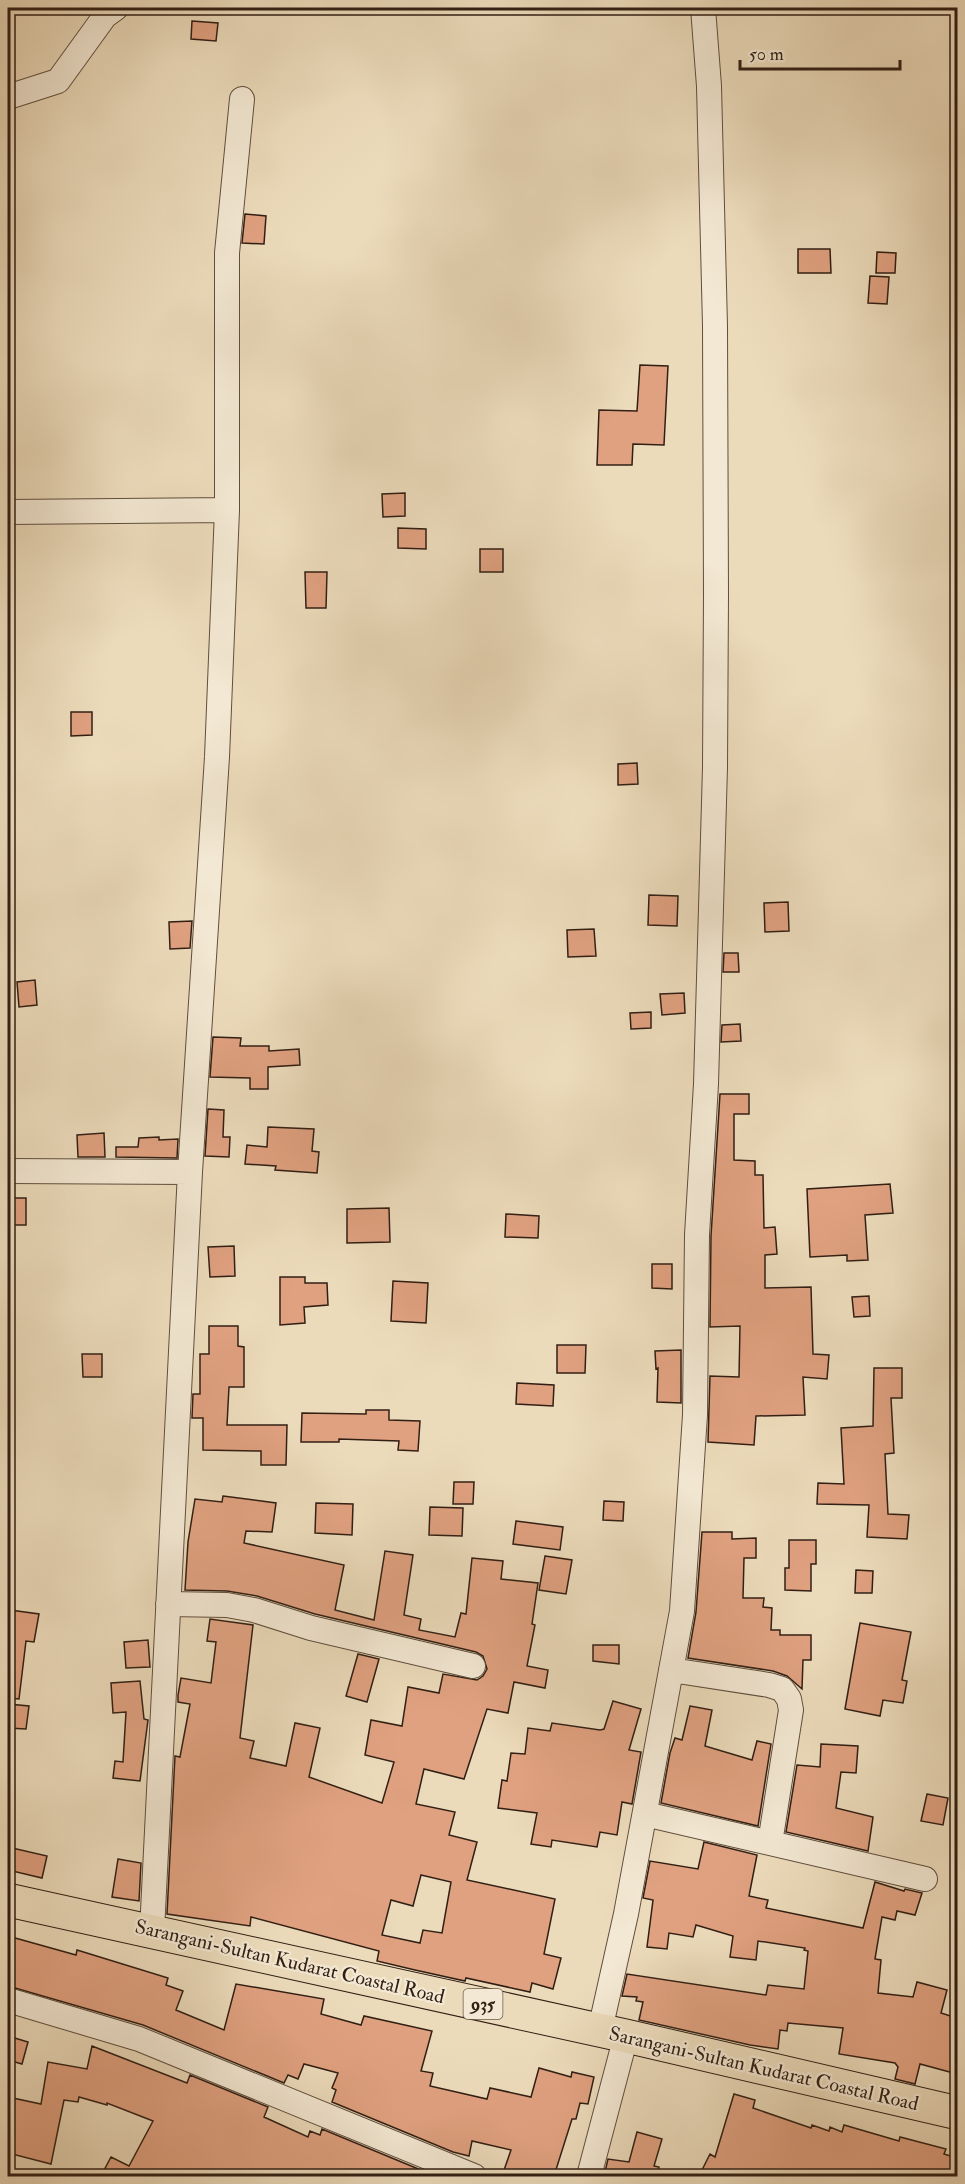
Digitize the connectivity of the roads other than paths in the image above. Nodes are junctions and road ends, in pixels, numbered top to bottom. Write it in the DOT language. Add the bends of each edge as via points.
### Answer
graph roads {
  1 [pos="116,8"];
  2 [pos="703,8"];
  3 [pos="8,98"];
  4 [pos="242,99"];
  5 [pos="227,510"];
  6 [pos="8,512"];
  7 [pos="8,1171"];
  8 [pos="190,1172"];
  9 [pos="168,1604"];
  10 [pos="473,1666"];
  11 [pos="671,1670"];
  12 [pos="645,1814"];
  13 [pos="770,1843"];
  14 [pos="925,1879"];
  15 [pos="8,1900"];
  16 [pos="152,1931"];
  17 [pos="8,2000"];
  18 [pos="613,2033"];
  19 [pos="957,2113"];
  20 [pos="474,2176"];
  21 [pos="589,2176"];
  1 -- 3 [label="street" via="105,16 58,81"];
  2 -- 11 [label="street" via="709,86 715,326 715,766 706,1084 697,1235 695,1415 682,1611"];
  4 -- 5 [label="street" via="227,253"];
  5 -- 6 [label="street"];
  5 -- 8 [label="street" via="217,757"];
  7 -- 8 [label="street"];
  8 -- 9 [label="street"];
  9 -- 10 [label="street" via="227,1605 254,1610 311,1628"];
  9 -- 16 [label="street"];
  11 -- 12 [label="street"];
  11 -- 13 [label="street" via="769,1685 782,1689 789,1699 791,1710"];
  12 -- 13 [label="street"];
  12 -- 18 [label="street" via="626,1914"];
  13 -- 14 [label="street"];
  15 -- 16 [label="main road, Sarangani-Sultan Kudarat Coastal Road / 935"];
  16 -- 18 [label="main road, Sarangani-Sultan Kudarat Coastal Road / 935"];
  17 -- 20 [label="street" via="140,2039"];
  18 -- 19 [label="main road, Sarangani-Sultan Kudarat Coastal Road / 935"];
  18 -- 21 [label="street"];
}
